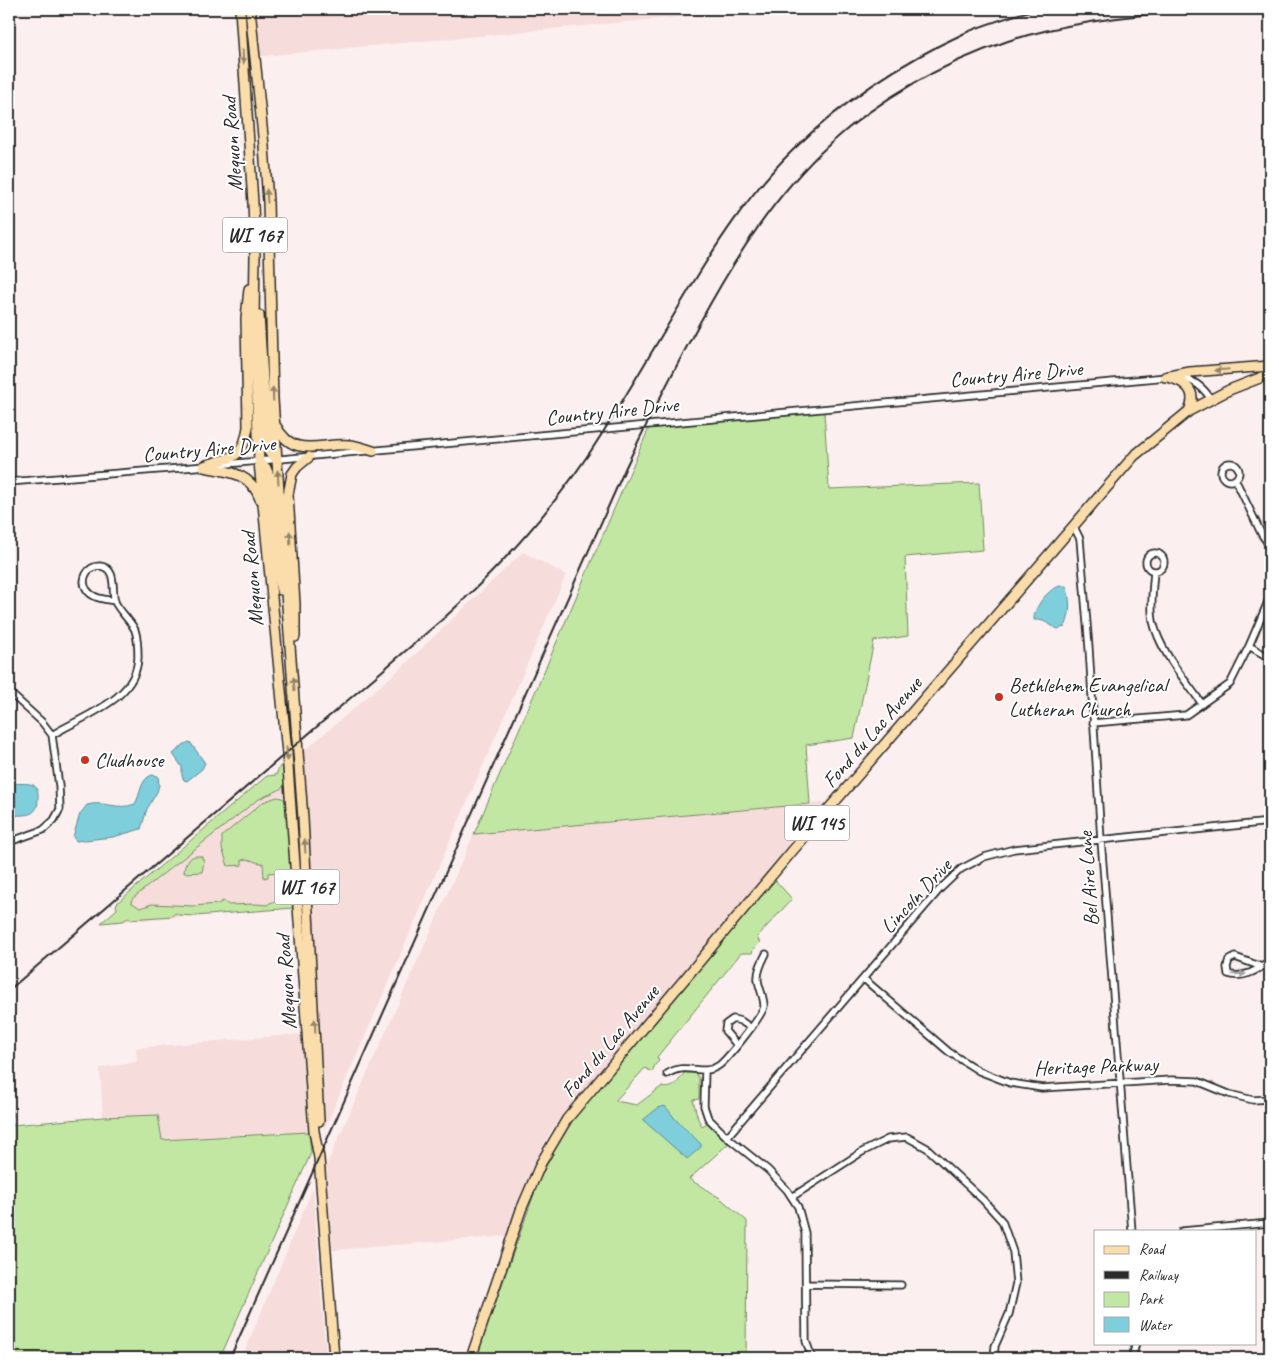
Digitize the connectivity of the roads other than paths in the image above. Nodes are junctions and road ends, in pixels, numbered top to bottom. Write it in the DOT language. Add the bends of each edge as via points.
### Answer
graph roads {
  1 [pos="240,9"];
  2 [pos="250,9"];
  3 [pos="255,262"];
  4 [pos="254,292"];
  5 [pos="1270,366"];
  6 [pos="1270,374"];
  7 [pos="1165,377"];
  8 [pos="1211,399"];
  9 [pos="1189,411"];
  10 [pos="275,424"];
  11 [pos="373,451"];
  12 [pos="309,457"];
  13 [pos="277,460"];
  14 [pos="259,462"];
  15 [pos="204,466"];
  16 [pos="1235,479"];
  17 [pos="9,482"];
  18 [pos="263,506"];
  19 [pos="1074,527"];
  20 [pos="1270,546"];
  21 [pos="1154,571"];
  22 [pos="1270,597"];
  23 [pos="115,601"];
  24 [pos="290,631"];
  25 [pos="1249,646"];
  26 [pos="292,657"];
  27 [pos="1270,658"];
  28 [pos="9,692"];
  29 [pos="1202,704"];
  30 [pos="1094,722"];
  31 [pos="52,735"];
  32 [pos="1270,822"];
  33 [pos="1101,840"];
  34 [pos="9,842"];
  35 [pos="766,954"];
  36 [pos="1270,962"];
  37 [pos="1262,966"];
  38 [pos="864,978"];
  39 [pos="751,1028"];
  40 [pos="737,1045"];
  41 [pos="704,1070"];
  42 [pos="667,1074"];
  43 [pos="1120,1082"];
  44 [pos="1270,1099"];
  45 [pos="727,1137"];
  46 [pos="317,1144"];
  47 [pos="792,1196"];
  48 [pos="1270,1223"];
  49 [pos="1132,1230"];
  50 [pos="1193,1230"];
  51 [pos="806,1284"];
  52 [pos="902,1285"];
  53 [pos="1136,1344"];
  54 [pos="334,1358"];
  55 [pos="471,1358"];
  56 [pos="812,1358"];
  57 [pos="994,1358"];
  58 [pos="1132,1358"];
  1 -- 3 [label="main road, Mequon Road / WI 167, one-way"];
  10 -- 2 [label="main road, Mequon Road / WI 167, one-way" via="268,202"];
  3 -- 4 [label="main road, Mequon Road / WI 167"];
  3 -- 15 [label="main road" via="246,318 246,439 239,454"];
  4 -- 13 [label="main road" via="260,315 267,445"];
  4 -- 14 [label="main road, Mequon Road / WI 167"];
  5 -- 7 [label="main road, one-way"];
  6 -- 8 [label="main road, Fond du Lac Avenue / WI 145"];
  7 -- 8 [label="street, Country Aire Drive" via="1190,380 1201,386"];
  7 -- 9 [label="main road" via="1189,387 1192,400"];
  7 -- 11 [label="street, Country Aire Drive"];
  8 -- 9 [label="main road, Fond du Lac Avenue / WI 145"];
  9 -- 19 [label="main road, Fond du Lac Avenue / WI 145" via="1134,456"];
  10 -- 11 [label="main road" via="283,438 304,448 349,445"];
  10 -- 13 [label="main road, Mequon Road / WI 167"];
  11 -- 12 [label="street, Country Aire Drive"];
  12 -- 13 [label="street, Country Aire Drive"];
  26 -- 12 [label="main road, one-way" via="295,604 289,482 297,467"];
  13 -- 14 [label="street, Country Aire Drive"];
  24 -- 13 [label="main road, Mequon Road / WI 167, one-way"];
  14 -- 15 [label="street, Country Aire Drive"];
  14 -- 18 [label="main road, Mequon Road / WI 167"];
  14 -- 24 [label="main road" via="269,475 275,554"];
  15 -- 17 [label="street, Country Aire Drive"];
  15 -- 18 [label="main road" via="246,478 257,491"];
  16 -- 20 [label="street"];
  18 -- 46 [label="main road, Mequon Road / WI 167, one-way" via="287,753"];
  19 -- 30 [label="street, Bel Aire Lane" via="1080,540"];
  19 -- 55 [label="main road, Fond du Lac Avenue / WI 145" via="794,849 567,1119 541,1163 522,1210"];
  21 -- 29 [label="street" via="1153,621 1162,646"];
  22 -- 25 [label="street"];
  23 -- 23 [label="street" via="109,570 101,566 87,572 85,587 90,594"];
  23 -- 31 [label="street" via="134,630 138,666 127,688 114,700"];
  24 -- 26 [label="main road, Mequon Road / WI 167"];
  25 -- 27 [label="street"];
  25 -- 29 [label="street" via="1230,684"];
  46 -- 26 [label="main road, Mequon Road / WI 167, one-way" via="320,1130 315,1026"];
  28 -- 31 [label="street"];
  29 -- 30 [label="street" via="1186,715"];
  30 -- 33 [label="street, Bel Aire Lane"];
  31 -- 34 [label="street" via="60,809 43,830"];
  32 -- 33 [label="street, Lincoln Drive"];
  33 -- 38 [label="street, Lincoln Drive" via="1014,849 984,857 961,869"];
  33 -- 43 [label="street, Bel Aire Lane"];
  35 -- 39 [label="street" via="758,979 764,1010"];
  36 -- 37 [label="street"];
  37 -- 37 [label="street, one-way" via="1234,958 1228,960 1227,967 1228,974 1235,976 1249,974"];
  38 -- 43 [label="street, Heritage Parkway" via="949,1052 979,1071 1010,1082 1042,1088"];
  38 -- 45 [label="street, Lincoln Drive"];
  39 -- 40 [label="street"];
  39 -- 40 [label="street" via="733,1019 726,1024 725,1031"];
  40 -- 41 [label="street" via="717,1067"];
  41 -- 42 [label="street" via="677,1068"];
  41 -- 45 [label="street" via="705,1112"];
  43 -- 44 [label="street, Heritage Parkway" via="1197,1081 1253,1100"];
  43 -- 49 [label="street, Bel Aire Lane"];
  45 -- 47 [label="street" via="768,1170"];
  46 -- 54 [label="main road, Mequon Road / WI 167"];
  47 -- 51 [label="street" via="805,1233"];
  47 -- 57 [label="street" via="888,1139 907,1137 927,1148 1002,1221 1013,1252 1016,1283"];
  48 -- 50 [label="street"];
  51 -- 52 [label="street"];
  51 -- 56 [label="street" via="806,1341"];
  53 -- 58 [label="street"];
}
